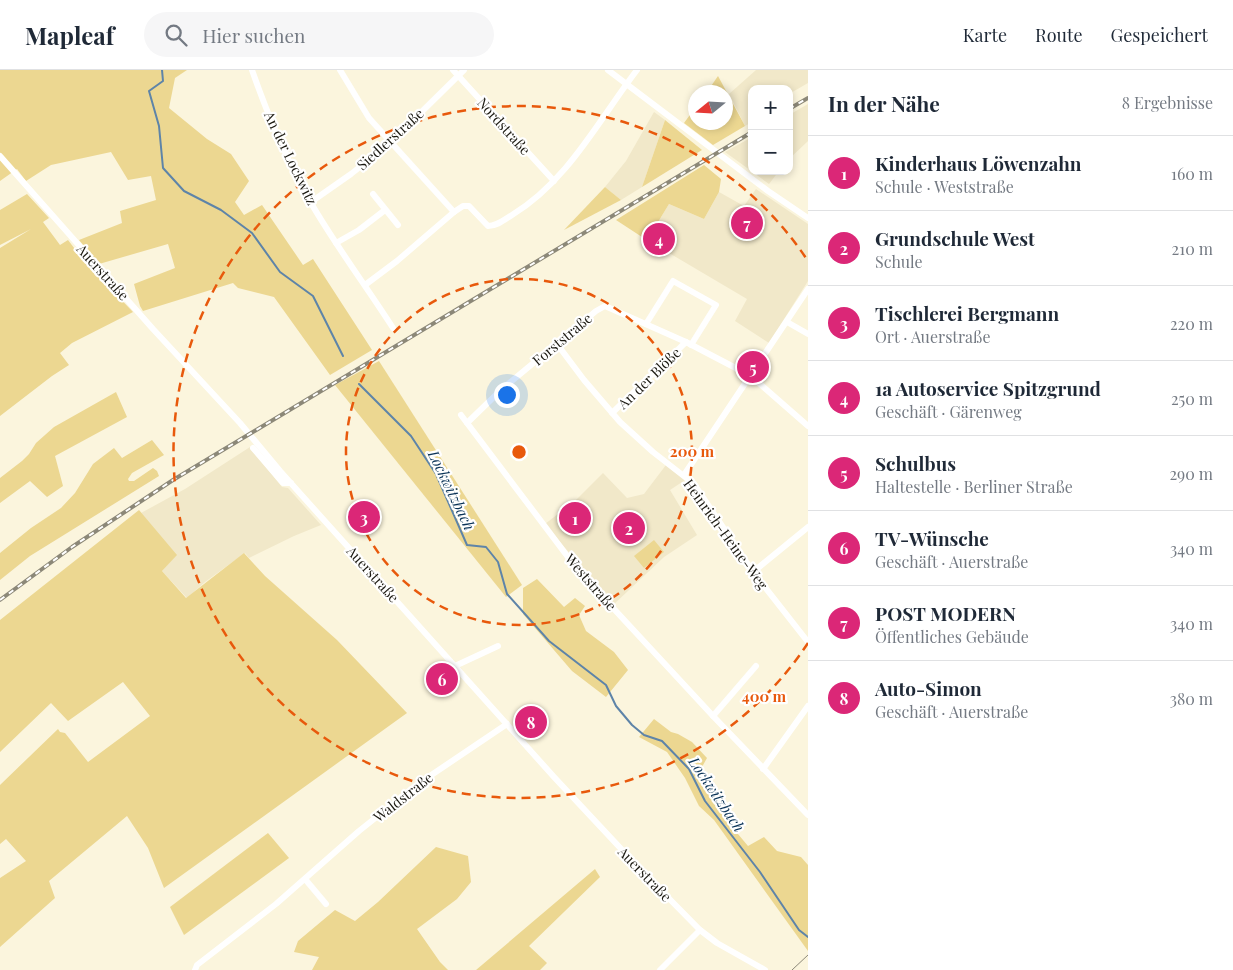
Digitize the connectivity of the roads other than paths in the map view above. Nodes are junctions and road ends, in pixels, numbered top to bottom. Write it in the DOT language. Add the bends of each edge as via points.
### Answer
graph roads {
  1 [pos="252,70"];
  2 [pos="340,70"];
  3 [pos="608,70"];
  4 [pos="636,70"];
  5 [pos="459,72"];
  6 [pos="626,83"];
  7 [pos="390,143"];
  8 [pos="0,156"];
  9 [pos="554,181"];
  10 [pos="373,194"];
  11 [pos="311,202"];
  12 [pos="385,210"];
  13 [pos="454,212"];
  14 [pos="808,218"];
  15 [pos="398,225"];
  16 [pos="336,242"];
  17 [pos="365,285"];
  18 [pos="808,289"];
  19 [pos="787,322"];
  20 [pos="646,324"];
  21 [pos="393,328"];
  22 [pos="808,334"];
  23 [pos="557,344"];
  24 [pos="689,344"];
  25 [pos="751,376"];
  26 [pos="612,413"];
  27 [pos="461,415"];
  28 [pos="467,423"];
  29 [pos="808,426"];
  30 [pos="253,448"];
  31 [pos="684,476"];
  32 [pos="291,483"];
  33 [pos="808,527"];
  34 [pos="753,572"];
  35 [pos="808,642"];
  36 [pos="498,646"];
  37 [pos="455,666"];
  38 [pos="756,666"];
  39 [pos="808,706"];
  40 [pos="713,716"];
  41 [pos="507,724"];
  42 [pos="763,769"];
  43 [pos="808,815"];
  44 [pos="305,879"];
  45 [pos="326,904"];
  46 [pos="700,930"];
  47 [pos="196,967"];
  48 [pos="660,970"];
  49 [pos="764,970"];
  1 -- 11 [label="street, An der Lockwitz" via="270,117"];
  2 -- 7 [label="street" via="369,118"];
  3 -- 6 [label="street"];
  4 -- 6 [label="street"];
  5 -- 7 [label="street, Siedlerstraße"];
  5 -- 9 [label="street, Nordstraße"];
  6 -- 9 [label="street" via="576,156"];
  6 -- 14 [label="street" via="755,182"];
  7 -- 11 [label="street, Siedlerstraße"];
  7 -- 13 [label="street"];
  8 -- 32 [label="street, Auerstraße"];
  9 -- 13 [label="street" via="495,226 488,226 469,206"];
  10 -- 12 [label="street"];
  11 -- 16 [label="street, An der Lockwitz"];
  12 -- 15 [label="street"];
  12 -- 16 [label="street" via="359,230"];
  13 -- 17 [label="street"];
  16 -- 17 [label="street, An der Lockwitz"];
  17 -- 21 [label="street, An der Lockwitz"];
  18 -- 19 [label="street"];
  19 -- 22 [label="street"];
  19 -- 25 [label="street"];
  20 -- 23 [label="street, Forststraße" via="604,306"];
  20 -- 24 [label="street, Forststraße"];
  20 -- 24 [label="street, An der Blöße" via="672,281 716,305"];
  23 -- 26 [label="street, Heinrich-Heine-Weg"];
  23 -- 28 [label="street, Forststraße"];
  24 -- 25 [label="street, Forststraße"];
  24 -- 26 [label="street, An der Blöße"];
  25 -- 29 [label="street, Forststraße"];
  25 -- 31 [label="street"];
  26 -- 31 [label="street, Heinrich-Heine-Weg"];
  27 -- 28 [label="street, Weststraße"];
  28 -- 40 [label="street, Weststraße" via="577,569"];
  30 -- 32 [label="street" via="283,483"];
  31 -- 34 [label="street, Heinrich-Heine-Weg" via="694,484"];
  32 -- 37 [label="street, Auerstraße"];
  33 -- 34 [label="street"];
  34 -- 35 [label="street, Heinrich-Heine-Weg"];
  36 -- 37 [label="street"];
  37 -- 41 [label="street, Auerstraße"];
  38 -- 40 [label="street"];
  39 -- 42 [label="street"];
  40 -- 42 [label="street, Weststraße"];
  41 -- 44 [label="street, Waldstraße" via="418,784"];
  41 -- 46 [label="street, Auerstraße"];
  42 -- 43 [label="street, Weststraße"];
  44 -- 45 [label="street"];
  44 -- 47 [label="street, Waldstraße"];
  46 -- 48 [label="street"];
  46 -- 49 [label="street, Auerstraße"];
}
